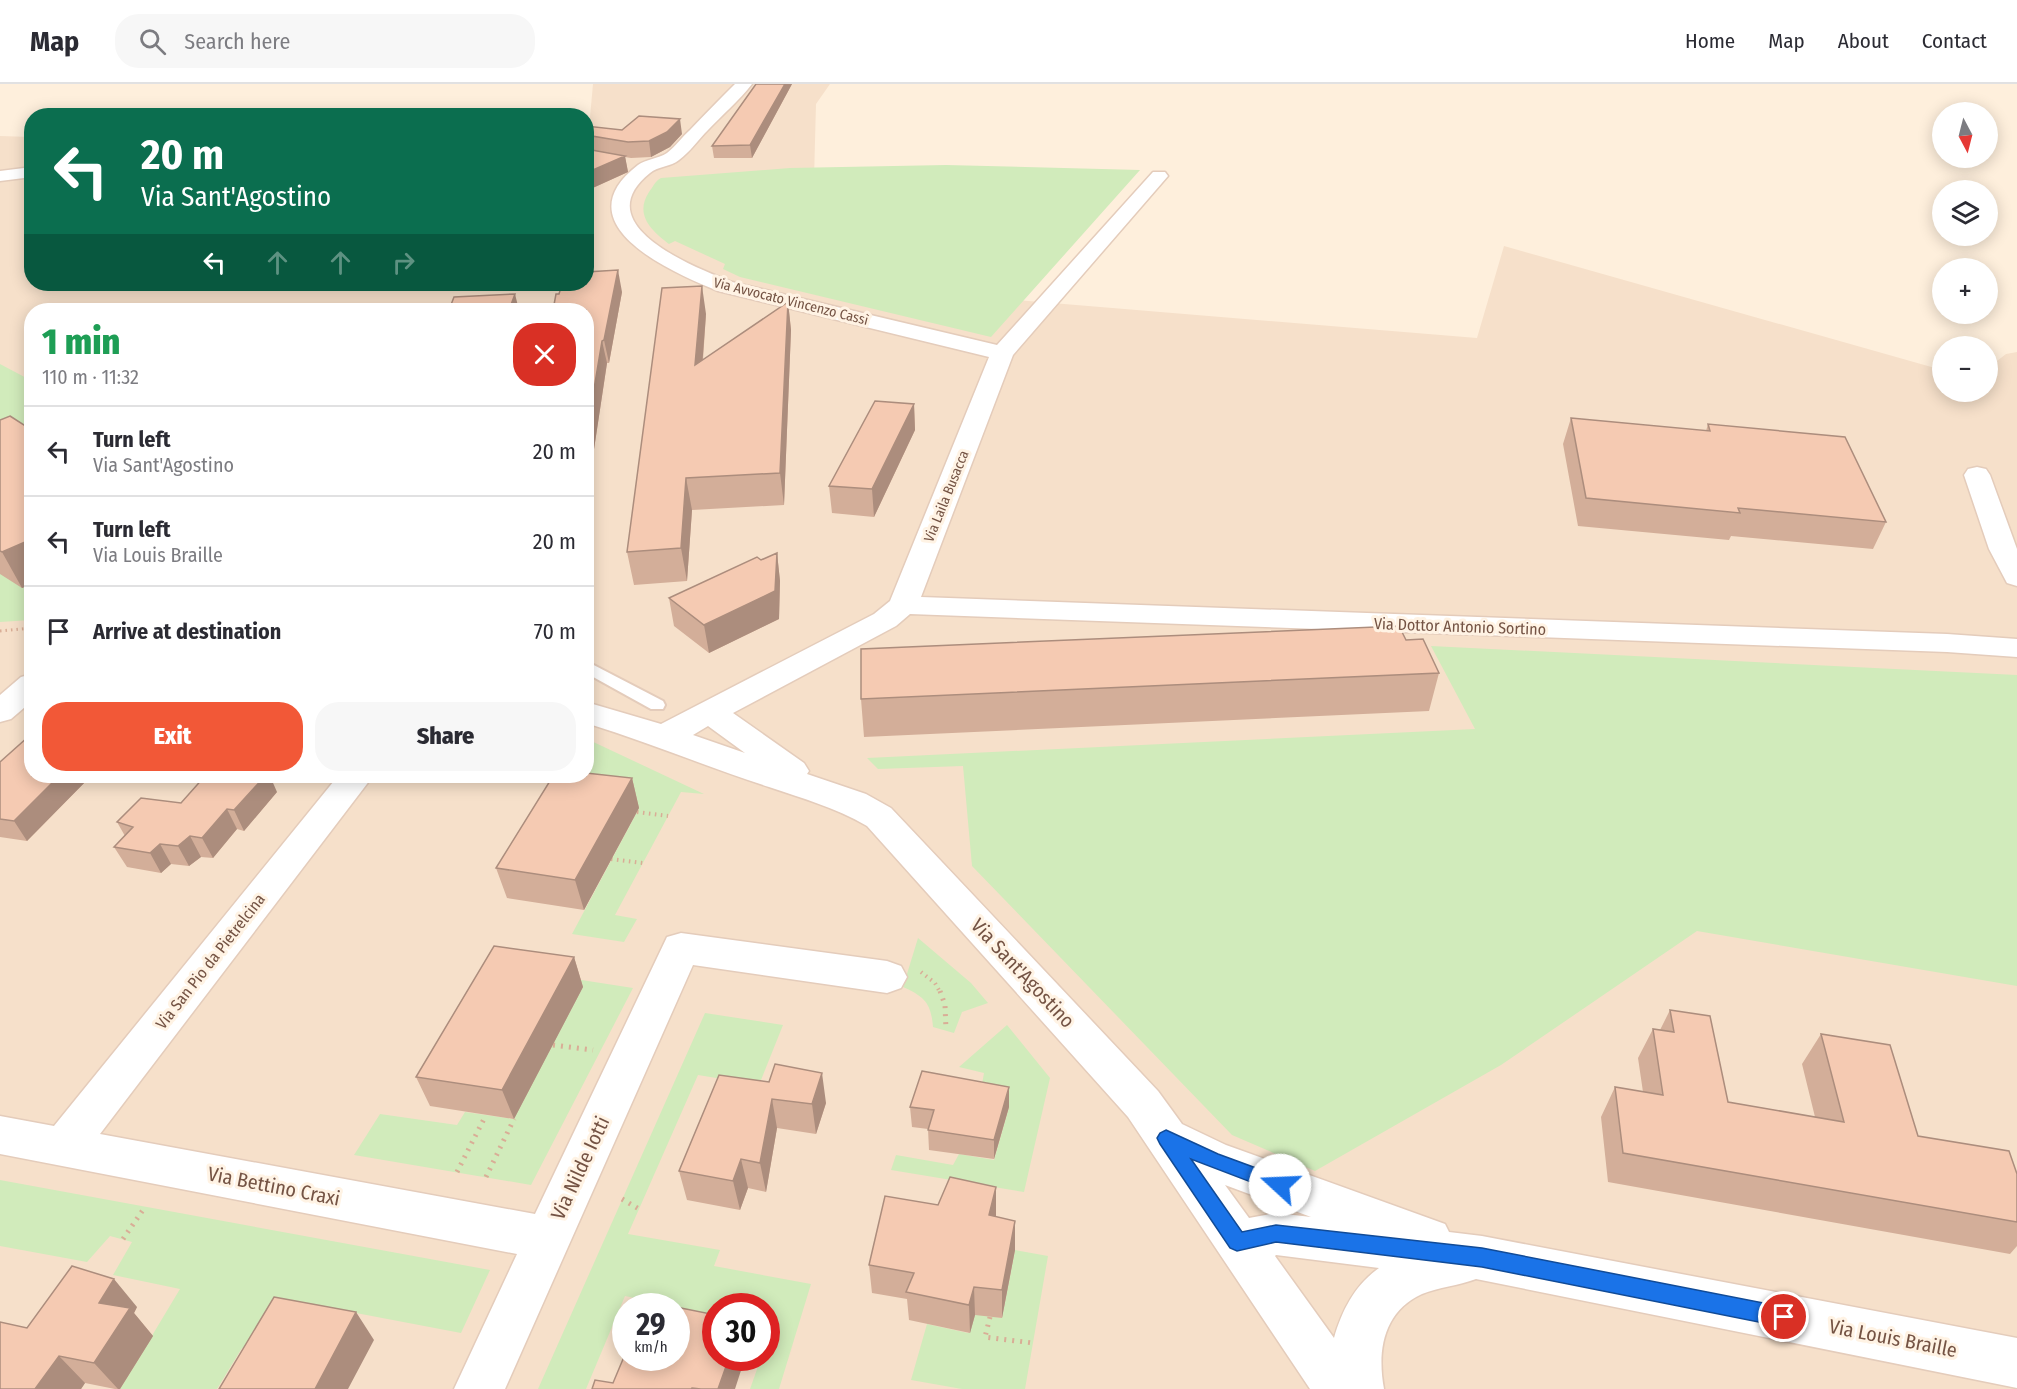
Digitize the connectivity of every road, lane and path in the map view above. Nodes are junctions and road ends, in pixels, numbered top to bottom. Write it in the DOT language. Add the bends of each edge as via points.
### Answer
graph roads {
  1 [pos="744,84"];
  2 [pos="621,164"];
  3 [pos="645,168"];
  4 [pos="24,173"];
  5 [pos="0,176"];
  6 [pos="1159,176"];
  7 [pos="1002,353"];
  8 [pos="1977,475"];
  9 [pos="2017,577"];
  10 [pos="903,605"];
  11 [pos="24,629"];
  12 [pos="0,631"];
  13 [pos="2017,648"];
  14 [pos="594,672"];
  15 [pos="24,691"];
  16 [pos="0,712"];
  17 [pos="710,712"];
  18 [pos="594,713"];
  19 [pos="661,720"];
  20 [pos="350,783"];
  21 [pos="815,788"];
  22 [pos="637,812"];
  23 [pos="668,816"];
  24 [pos="612,859"];
  25 [pos="643,863"];
  26 [pos="903,974"];
  27 [pos="946,1030"];
  28 [pos="553,1044"];
  29 [pos="600,1051"];
  30 [pos="486,1115"];
  31 [pos="514,1119"];
  32 [pos="0,1135"];
  33 [pos="1166,1138"];
  34 [pos="64,1147"];
  35 [pos="457,1172"];
  36 [pos="486,1177"];
  37 [pos="622,1199"];
  38 [pos="145,1207"];
  39 [pos="639,1209"];
  40 [pos="548,1238"];
  41 [pos="123,1239"];
  42 [pos="1237,1242"];
  43 [pos="1482,1258"];
  44 [pos="990,1317"];
  45 [pos="1033,1343"];
  46 [pos="2017,1363"];
  47 [pos="479,1389"];
  48 [pos="1340,1389"];
  49 [pos="1359,1389"];
  1 -- 3 [label="street" via="670,159"];
  2 -- 3 [label="street"];
  3 -- 7 [label="street, Via Avvocato Vincenzo Cassì" via="620,203 621,218 633,238 697,275 725,287"];
  4 -- 5 [label="street"];
  6 -- 7 [label="street, Via Laila Busacca"];
  7 -- 10 [label="street, Via Laila Busacca"];
  8 -- 9 [label="street"];
  10 -- 13 [label="street, Via Dottor Antonio Sortino"];
  10 -- 17 [label="street" via="885,620"];
  11 -- 12 [label="path"];
  14 -- 19 [label="lane"];
  15 -- 16 [label="street"];
  17 -- 19 [label="street"];
  17 -- 21 [label="street"];
  18 -- 19 [label="street, Via Sant'Agostino"];
  19 -- 21 [label="street, Via Sant'Agostino" via="781,779"];
  20 -- 34 [label="street, Via San Pio da Pietrelcina"];
  21 -- 33 [label="street, Via Sant'Agostino" via="879,817 1097,1052 1143,1104"];
  22 -- 23 [label="path"];
  24 -- 25 [label="path"];
  26 -- 27 [label="path" via="929,976 942,992"];
  26 -- 40 [label="street, Via Nilde Iotti" via="681,948"];
  28 -- 29 [label="path"];
  30 -- 35 [label="path"];
  31 -- 36 [label="path"];
  32 -- 34 [label="street, Via Bettino Craxi"];
  33 -- 42 [label="street, Via Sant'Agostino"];
  33 -- 43 [label="street" via="1212,1160"];
  34 -- 40 [label="street, Via Bettino Craxi"];
  37 -- 39 [label="path"];
  38 -- 41 [label="path"];
  40 -- 47 [label="street, Via Nilde Iotti"];
  42 -- 43 [label="street, Via Louis Braille" via="1276,1234"];
  42 -- 48 [label="street, Via Sant'Agostino"];
  43 -- 46 [label="street, Via Louis Braille"];
  43 -- 49 [label="street" via="1428,1270 1396,1283 1372,1305 1358,1336 1355,1373"];
  44 -- 45 [label="path" via="985,1337"];
}
